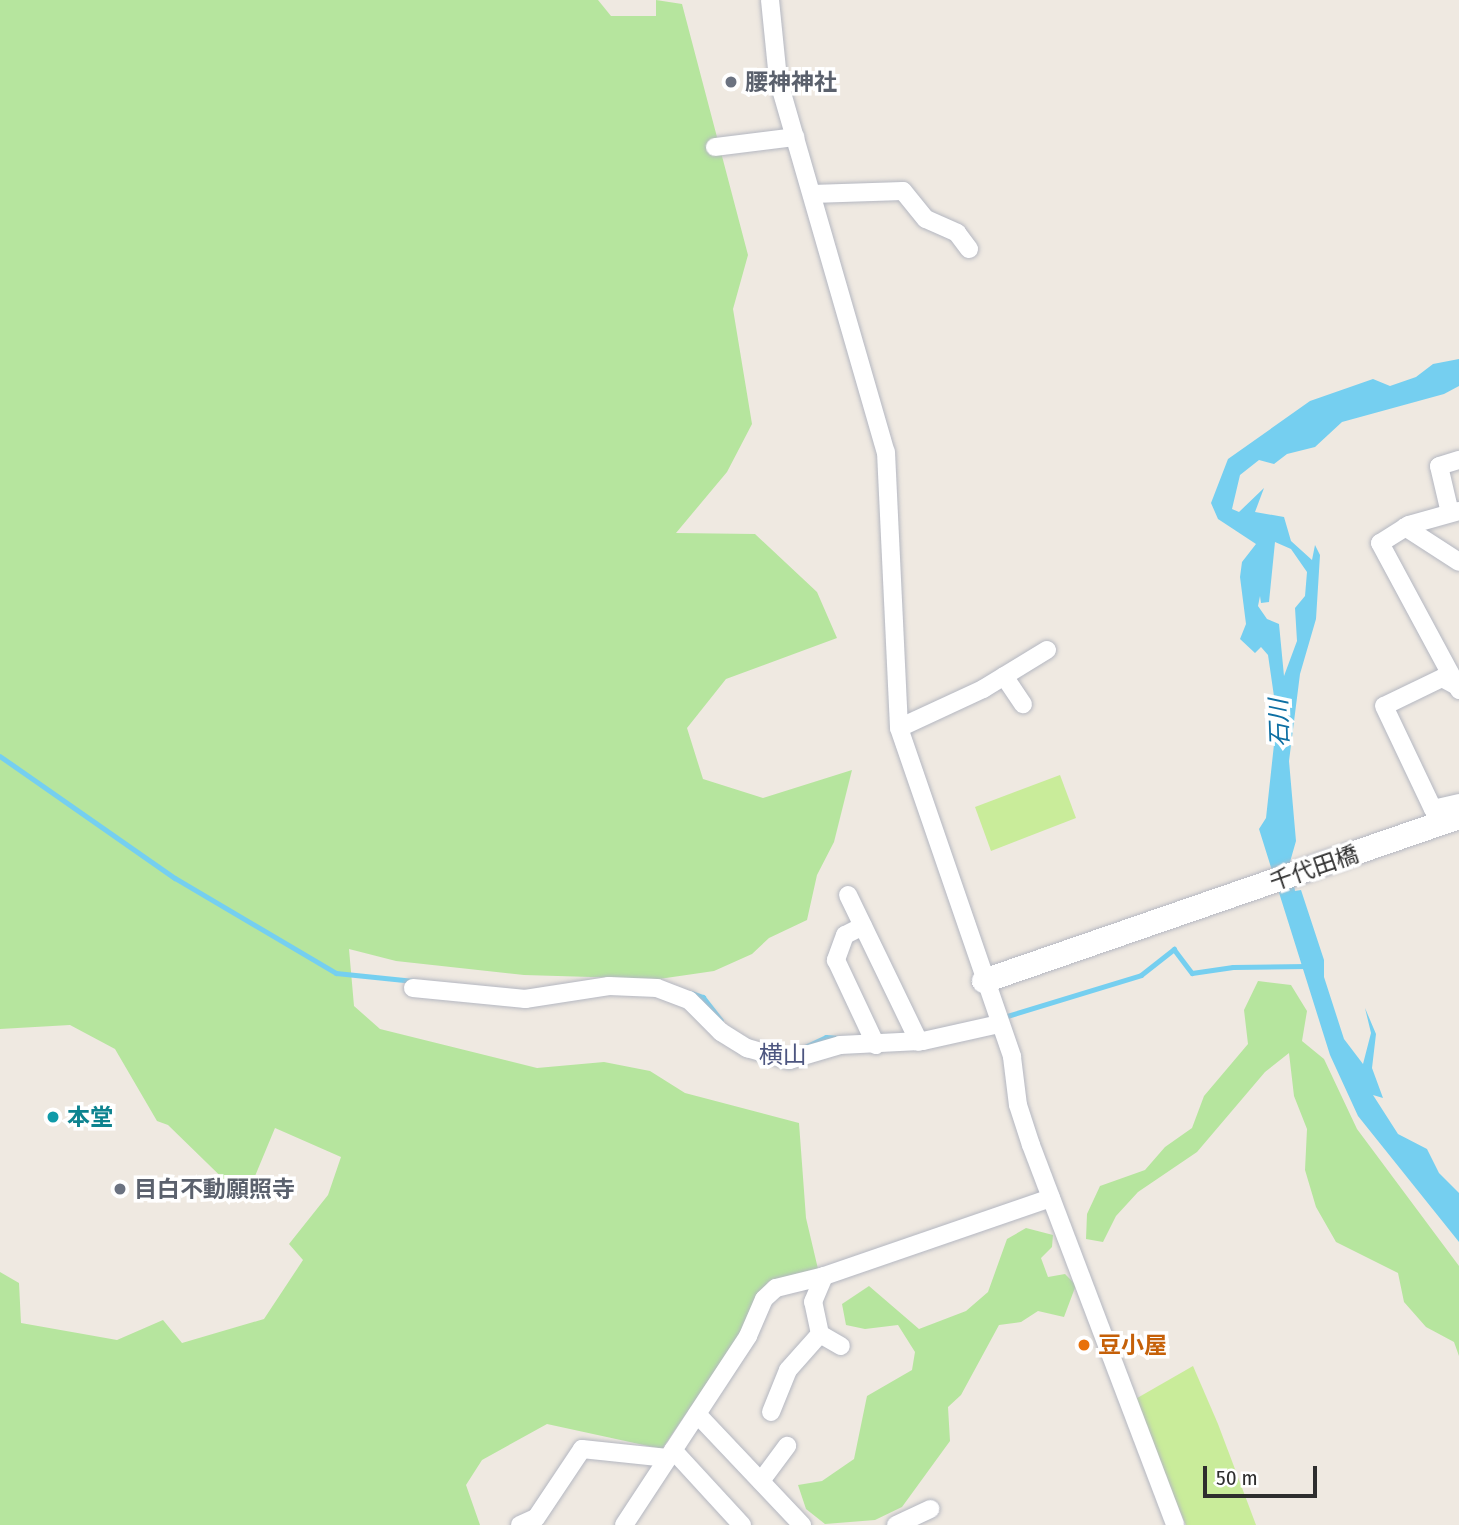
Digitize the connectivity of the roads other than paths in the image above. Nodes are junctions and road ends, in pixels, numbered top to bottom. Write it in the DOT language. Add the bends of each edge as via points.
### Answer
graph roads {
  1 [pos="770,0"];
  2 [pos="795,137"];
  3 [pos="715,147"];
  4 [pos="812,194"];
  5 [pos="969,249"];
  6 [pos="1459,460"];
  7 [pos="1455,512"];
  8 [pos="1405,527"];
  9 [pos="1459,562"];
  10 [pos="1047,650"];
  11 [pos="1004,676"];
  12 [pos="1459,688"];
  13 [pos="1023,704"];
  14 [pos="899,728"];
  15 [pos="1459,803"];
  16 [pos="1459,817"];
  17 [pos="848,895"];
  18 [pos="863,926"];
  19 [pos="984,981"];
  20 [pos="413,988"];
  21 [pos="999,1024"];
  22 [pos="919,1042"];
  23 [pos="876,1045"];
  24 [pos="1051,1198"];
  25 [pos="824,1276"];
  26 [pos="820,1334"];
  27 [pos="841,1346"];
  28 [pos="771,1412"];
  29 [pos="697,1414"];
  30 [pos="787,1446"];
  31 [pos="670,1454"];
  32 [pos="761,1481"];
  33 [pos="931,1509"];
  34 [pos="520,1525"];
  35 [pos="624,1525"];
  36 [pos="742,1525"];
  37 [pos="802,1525"];
  38 [pos="896,1525"];
  39 [pos="1175,1525"];
  1 -- 2 [label="street" via="773,54"];
  2 -- 3 [label="street"];
  2 -- 4 [label="street"];
  4 -- 5 [label="street" via="903,191 926,219 957,233"];
  4 -- 14 [label="street" via="886,452"];
  6 -- 7 [label="street" via="1439,466"];
  7 -- 8 [label="street"];
  8 -- 9 [label="street"];
  8 -- 12 [label="street" via="1380,542"];
  10 -- 11 [label="street"];
  11 -- 13 [label="street"];
  11 -- 14 [label="street"];
  12 -- 15 [label="street" via="1442,678 1384,706 1433,809"];
  14 -- 19 [label="street"];
  16 -- 19 [label="street, 千代田橋"];
  17 -- 18 [label="street"];
  18 -- 22 [label="street"];
  18 -- 23 [label="street" via="845,934 836,960"];
  19 -- 21 [label="street"];
  20 -- 23 [label="street" via="525,999 610,986 657,988 689,1000 721,1032 770,1058 789,1060 840,1045"];
  21 -- 22 [label="street"];
  21 -- 24 [label="street" via="1012,1057 1018,1105"];
  22 -- 23 [label="street"];
  24 -- 25 [label="street"];
  24 -- 39 [label="street"];
  25 -- 26 [label="street" via="813,1302"];
  25 -- 29 [label="street" via="776,1288 764,1299 748,1336"];
  26 -- 27 [label="street"];
  26 -- 28 [label="street" via="788,1370"];
  29 -- 31 [label="street"];
  29 -- 32 [label="street"];
  30 -- 32 [label="street"];
  31 -- 34 [label="street" via="582,1449 536,1518"];
  31 -- 35 [label="street"];
  31 -- 36 [label="street"];
  32 -- 37 [label="street"];
  33 -- 38 [label="street"];
}
